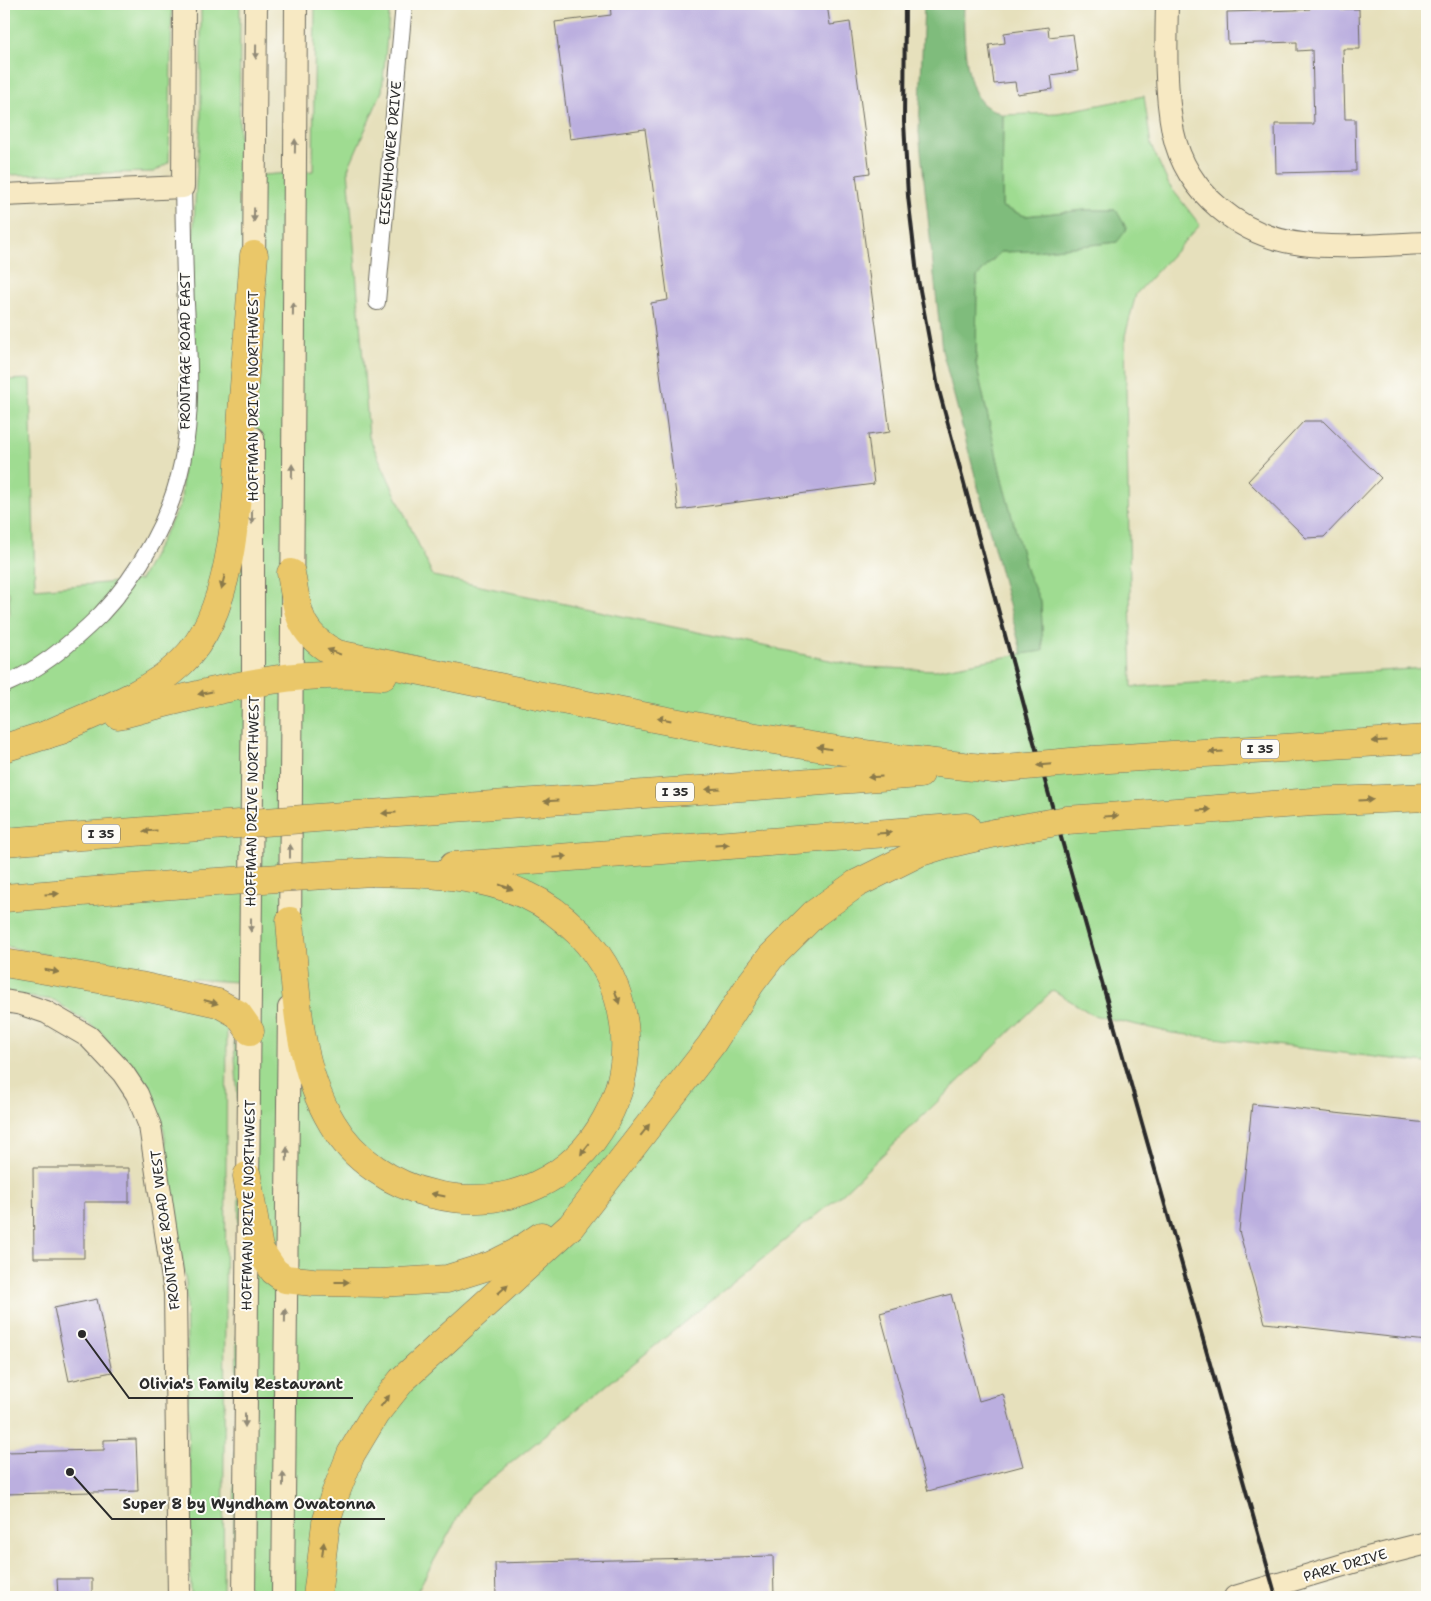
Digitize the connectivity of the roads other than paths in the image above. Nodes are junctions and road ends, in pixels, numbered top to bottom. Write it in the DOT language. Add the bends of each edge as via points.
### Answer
graph roads {
  1 [pos="184,4"];
  2 [pos="256,4"];
  3 [pos="296,4"];
  4 [pos="404,4"];
  5 [pos="1167,4"];
  6 [pos="184,187"];
  7 [pos="4,195"];
  8 [pos="1427,243"];
  9 [pos="254,255"];
  10 [pos="377,302"];
  11 [pos="291,573"];
  12 [pos="291,677"];
  13 [pos="253,684"];
  14 [pos="4,685"];
  15 [pos="501,688"];
  16 [pos="46,735"];
  17 [pos="1427,739"];
  18 [pos="4,748"];
  19 [pos="994,769"];
  20 [pos="1427,797"];
  21 [pos="996,829"];
  22 [pos="4,842"];
  23 [pos="372,872"];
  24 [pos="4,898"];
  25 [pos="290,921"];
  26 [pos="4,963"];
  27 [pos="4,1001"];
  28 [pos="250,1031"];
  29 [pos="621,1162"];
  30 [pos="248,1176"];
  31 [pos="285,1279"];
  32 [pos="1427,1543"];
  33 [pos="179,1597"];
  34 [pos="244,1597"];
  35 [pos="283,1597"];
  36 [pos="317,1597"];
  37 [pos="1235,1597"];
  1 -- 6 [label="main road, FRONTAGE ROAD EAST"];
  2 -- 9 [label="main road, HOFFMAN DRIVE NORTHWEST, one-way"];
  11 -- 3 [label="main road, one-way"];
  4 -- 10 [label="street, EISENHOWER DRIVE"];
  5 -- 8 [label="main road" via="1168,82 1174,133 1191,175 1218,209 1257,232 1303,245"];
  6 -- 7 [label="main road"];
  6 -- 14 [label="street, FRONTAGE ROAD EAST" via="188,404 182,462 174,494 144,555 117,598 58,654"];
  9 -- 13 [label="main road, HOFFMAN DRIVE NORTHWEST, one-way"];
  9 -- 16 [label="highway, one-way" via="235,509 216,610 202,637 183,662 160,679"];
  11 -- 12 [label="main road"];
  15 -- 11 [label="highway, one-way" via="337,654 327,649 306,631 298,614"];
  12 -- 13 [label="highway"];
  12 -- 15 [label="highway" via="387,676"];
  25 -- 12 [label="main road, one-way"];
  13 -- 16 [label="highway, one-way" via="196,695"];
  13 -- 28 [label="main road, HOFFMAN DRIVE NORTHWEST, one-way"];
  19 -- 15 [label="highway, one-way" via="868,755"];
  16 -- 18 [label="highway"];
  17 -- 19 [label="highway, I 35, one-way, bridge"];
  19 -- 22 [label="highway, I 35, one-way, bridge"];
  21 -- 20 [label="highway, one-way, bridge" via="1155,813"];
  23 -- 21 [label="highway, one-way"];
  29 -- 21 [label="highway, one-way" via="711,1045 771,957 814,914 856,884 918,854"];
  24 -- 23 [label="highway, one-way, bridge"];
  23 -- 25 [label="highway, one-way" via="460,875 495,883 548,906 570,924 602,962 621,1008 624,1060 620,1086 610,1111 581,1155 540,1186 492,1199 442,1197 392,1180 349,1146 332,1124 306,1056 298,1011"];
  31 -- 25 [label="main road, one-way"];
  26 -- 28 [label="highway, one-way" via="140,986 218,1004 238,1014"];
  27 -- 33 [label="main road, FRONTAGE ROAD WEST" via="46,1012 89,1037 123,1073 137,1094 150,1126 175,1293"];
  28 -- 30 [label="main road, HOFFMAN DRIVE NORTHWEST"];
  31 -- 29 [label="highway, one-way" via="419,1282 469,1274 516,1254 540,1237"];
  36 -- 29 [label="highway, one-way" via="326,1522 351,1454 375,1414 402,1380 571,1226"];
  30 -- 31 [label="highway" via="259,1248 274,1271"];
  30 -- 34 [label="main road, HOFFMAN DRIVE NORTHWEST, one-way"];
  35 -- 31 [label="main road, one-way"];
  32 -- 37 [label="main road, PARK DRIVE"];
}
